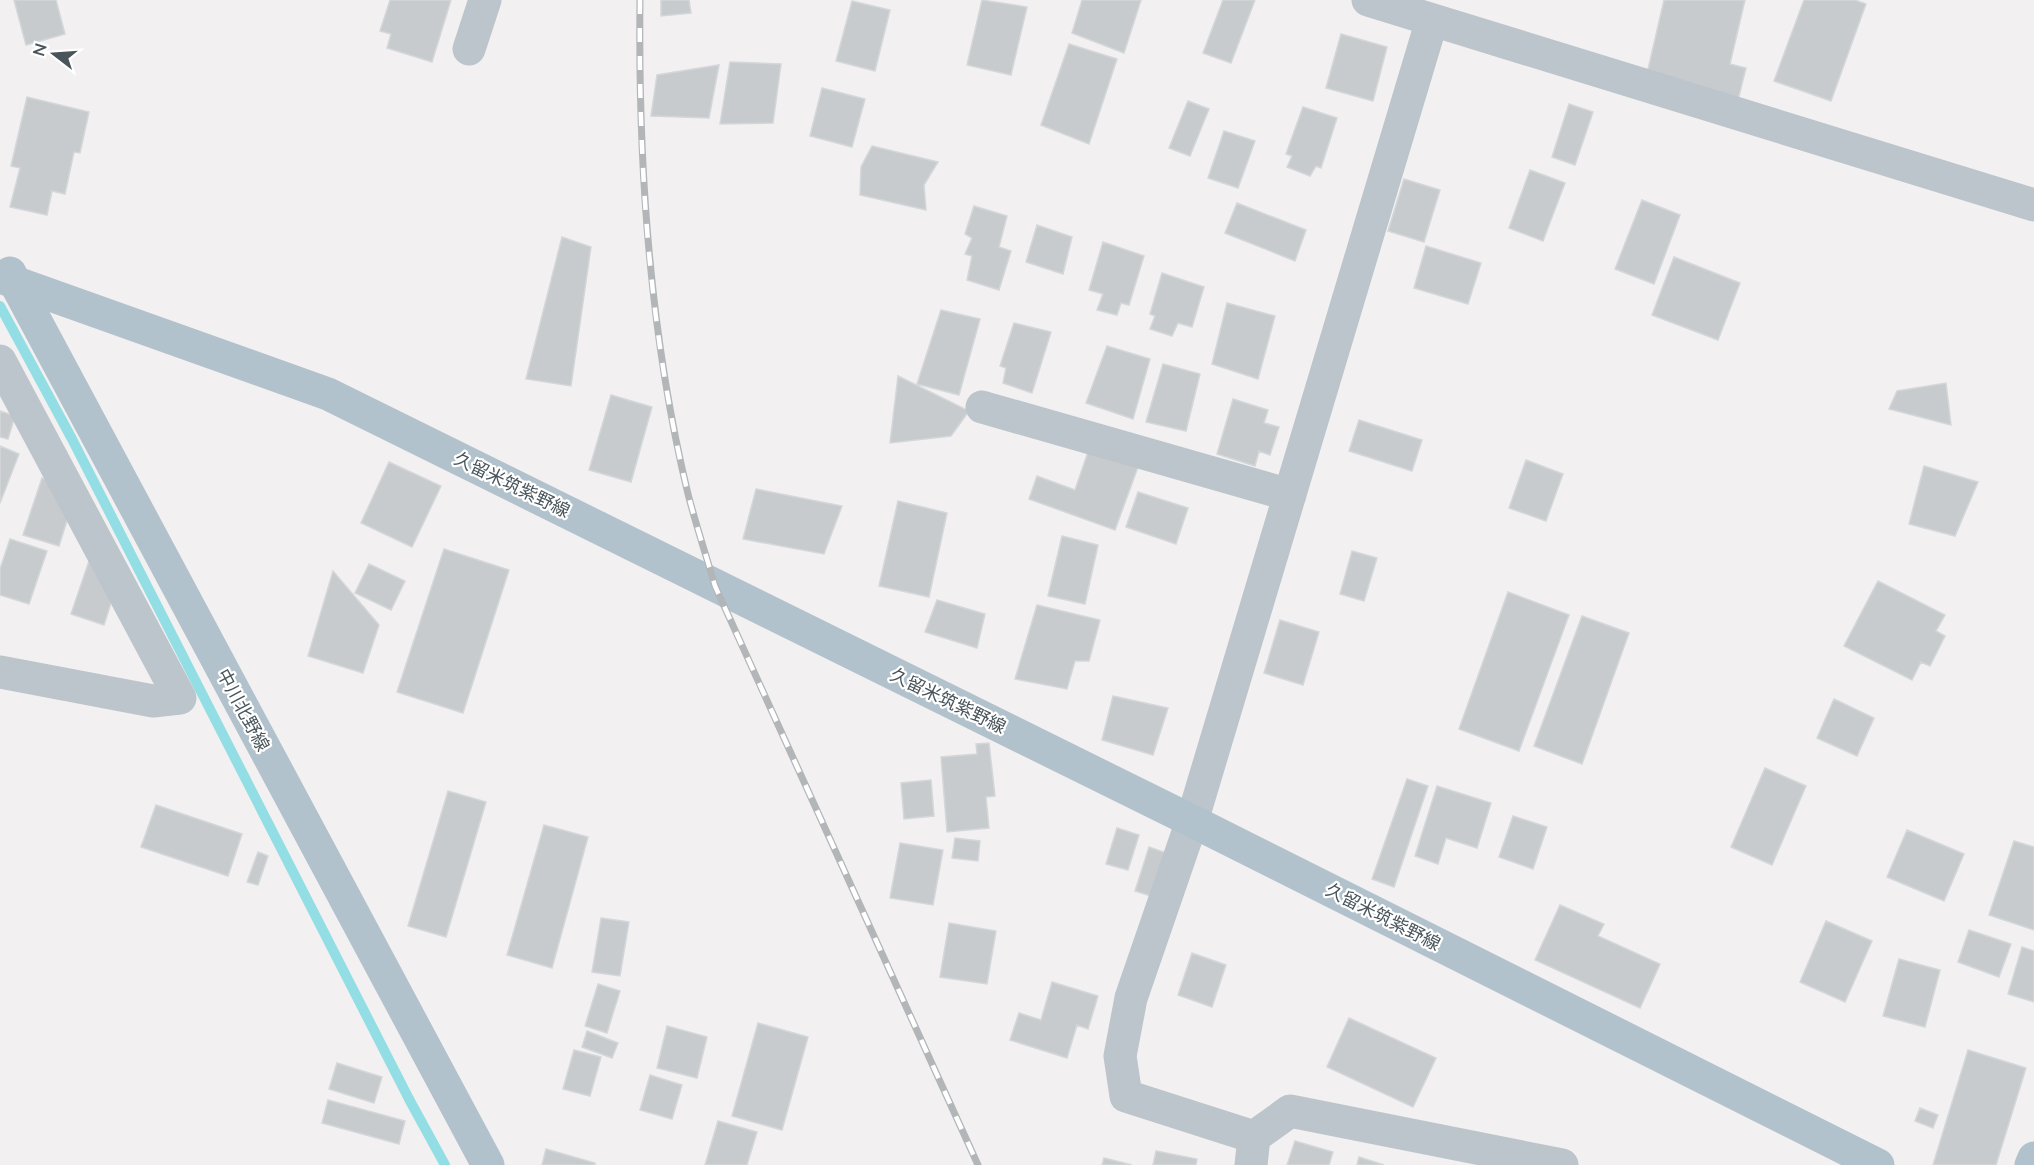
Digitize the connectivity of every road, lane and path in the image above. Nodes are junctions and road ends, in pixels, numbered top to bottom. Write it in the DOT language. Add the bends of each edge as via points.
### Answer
graph roads {
  1 [pos="485,0"];
  2 [pos="1368,0"];
  3 [pos="1432,20"];
  4 [pos="469,49"];
  5 [pos="2034,205"];
  6 [pos="5,271"];
  7 [pos="0,361"];
  8 [pos="982,407"];
  9 [pos="1290,495"];
  10 [pos="0,672"];
  11 [pos="1192,821"];
  12 [pos="1252,1151"];
  13 [pos="2034,1158"];
  14 [pos="488,1165"];
  15 [pos="1562,1165"];
  16 [pos="1878,1165"];
  17 [pos="2031,1165"];
  1 -- 4 [label="street"];
  2 -- 3 [label="street"];
  3 -- 5 [label="street"];
  3 -- 9 [label="street"];
  6 -- 11 [label="main road, 久留米筑紫野線" via="328,394"];
  6 -- 14 [label="main road, 中川北野線"];
  7 -- 10 [label="street" via="180,698 153,701"];
  8 -- 9 [label="street"];
  9 -- 11 [label="street"];
  11 -- 12 [label="street" via="1131,998 1120,1056 1126,1096"];
  11 -- 16 [label="main road, 久留米筑紫野線"];
  12 -- 15 [label="street" via="1290,1110"];
  13 -- 17 [label="main road"];
}
